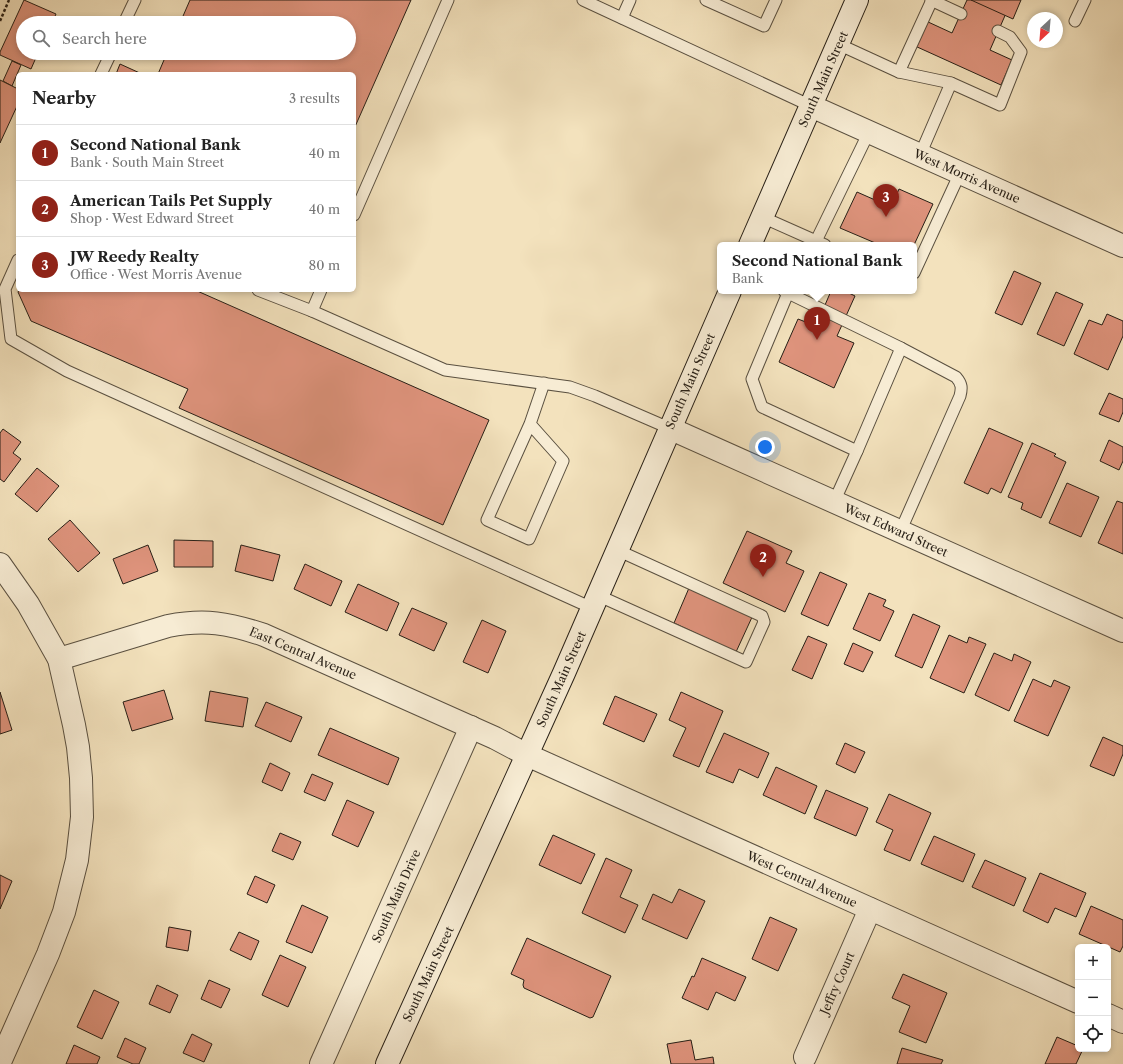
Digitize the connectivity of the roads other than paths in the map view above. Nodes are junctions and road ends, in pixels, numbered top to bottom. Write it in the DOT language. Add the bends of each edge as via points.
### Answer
graph roads {
  1 [pos="135,0"];
  2 [pos="448,0"];
  3 [pos="583,0"];
  4 [pos="630,0"];
  5 [pos="706,0"];
  6 [pos="776,0"];
  7 [pos="858,0"];
  8 [pos="931,0"];
  9 [pos="1085,0"];
  10 [pos="961,14"];
  11 [pos="127,16"];
  12 [pos="622,18"];
  13 [pos="1075,21"];
  14 [pos="998,31"];
  15 [pos="838,44"];
  16 [pos="108,60"];
  17 [pos="103,72"];
  18 [pos="899,72"];
  19 [pos="951,83"];
  20 [pos="811,106"];
  21 [pos="869,132"];
  22 [pos="920,155"];
  23 [pos="960,173"];
  24 [pos="356,203"];
  25 [pos="762,217"];
  26 [pos="751,242"];
  27 [pos="819,242"];
  28 [pos="821,242"];
  29 [pos="1123,246"];
  30 [pos="16,264"];
  31 [pos="917,266"];
  32 [pos="263,292"];
  33 [pos="320,292"];
  34 [pos="729,294"];
  35 [pos="785,294"];
  36 [pos="790,294"];
  37 [pos="312,311"];
  38 [pos="902,348"];
  39 [pos="544,384"];
  40 [pos="530,424"];
  41 [pos="669,428"];
  42 [pos="856,451"];
  43 [pos="834,502"];
  44 [pos="900,532"];
  45 [pos="617,550"];
  46 [pos="0,564"];
  47 [pos="594,602"];
  48 [pos="1123,631"];
  49 [pos="59,659"];
  50 [pos="471,727"];
  51 [pos="527,755"];
  52 [pos="870,909"];
  53 [pos="1075,1001"];
  54 [pos="1110,1016"];
  55 [pos="1123,1022"];
  56 [pos="804,1057"];
  57 [pos="0,1062"];
  58 [pos="321,1064"];
  59 [pos="387,1064"];
  1 -- 11 [label="lane"];
  2 -- 24 [label="lane"];
  3 -- 12 [label="lane"];
  4 -- 12 [label="lane"];
  5 -- 6 [label="lane" via="764,26"];
  7 -- 15 [label="street, South Main Street"];
  8 -- 10 [label="lane"];
  8 -- 18 [label="lane"];
  9 -- 13 [label="lane"];
  12 -- 20 [label="lane"];
  14 -- 19 [label="lane" via="1010,37 1022,52 1000,105"];
  15 -- 18 [label="lane"];
  15 -- 20 [label="street, South Main Street"];
  16 -- 17 [label="lane"];
  18 -- 19 [label="lane"];
  19 -- 22 [label="lane"];
  20 -- 21 [label="street, West Morris Avenue"];
  20 -- 25 [label="street, South Main Street"];
  21 -- 22 [label="street, West Morris Avenue"];
  21 -- 28 [label="lane"];
  22 -- 23 [label="street, West Morris Avenue"];
  23 -- 29 [label="street, West Morris Avenue"];
  23 -- 31 [label="lane"];
  25 -- 26 [label="street, South Main Street"];
  25 -- 27 [label="lane"];
  30 -- 47 [label="lane" via="5,289 11,339 67,371"];
  32 -- 37 [label="lane"];
  33 -- 37 [label="lane"];
  34 -- 41 [label="street, South Main Street"];
  35 -- 42 [label="lane" via="752,379 762,407"];
  36 -- 38 [label="lane"];
  37 -- 39 [label="lane" via="444,370"];
  38 -- 42 [label="lane"];
  38 -- 44 [label="lane" via="956,377 962,389"];
  39 -- 40 [label="lane"];
  39 -- 41 [label="lane" via="570,387"];
  40 -- 40 [label="lane" via="487,520 529,539 564,461"];
  41 -- 43 [label="street, West Edward Street"];
  41 -- 45 [label="street, South Main Street"];
  42 -- 43 [label="lane"];
  43 -- 44 [label="street, West Edward Street"];
  44 -- 48 [label="street, West Edward Street"];
  45 -- 47 [label="street, South Main Street"];
  45 -- 47 [label="lane" via="762,616 764,622 746,662"];
  46 -- 49 [label="street" via="28,604"];
  47 -- 51 [label="street, South Main Street"];
  49 -- 50 [label="street, East Central Avenue" via="168,626 215,622 238,626 264,635"];
  49 -- 57 [label="street" via="74,725 81,778 82,817 77,860 64,912 48,954"];
  50 -- 51 [label="street, East Central Avenue"];
  50 -- 58 [label="street, South Main Drive"];
  51 -- 52 [label="street, West Central Avenue"];
  51 -- 59 [label="street, South Main Street"];
  52 -- 53 [label="street, West Central Avenue"];
  52 -- 56 [label="street, Jeffry Court"];
  54 -- 55 [label="street"];
}
